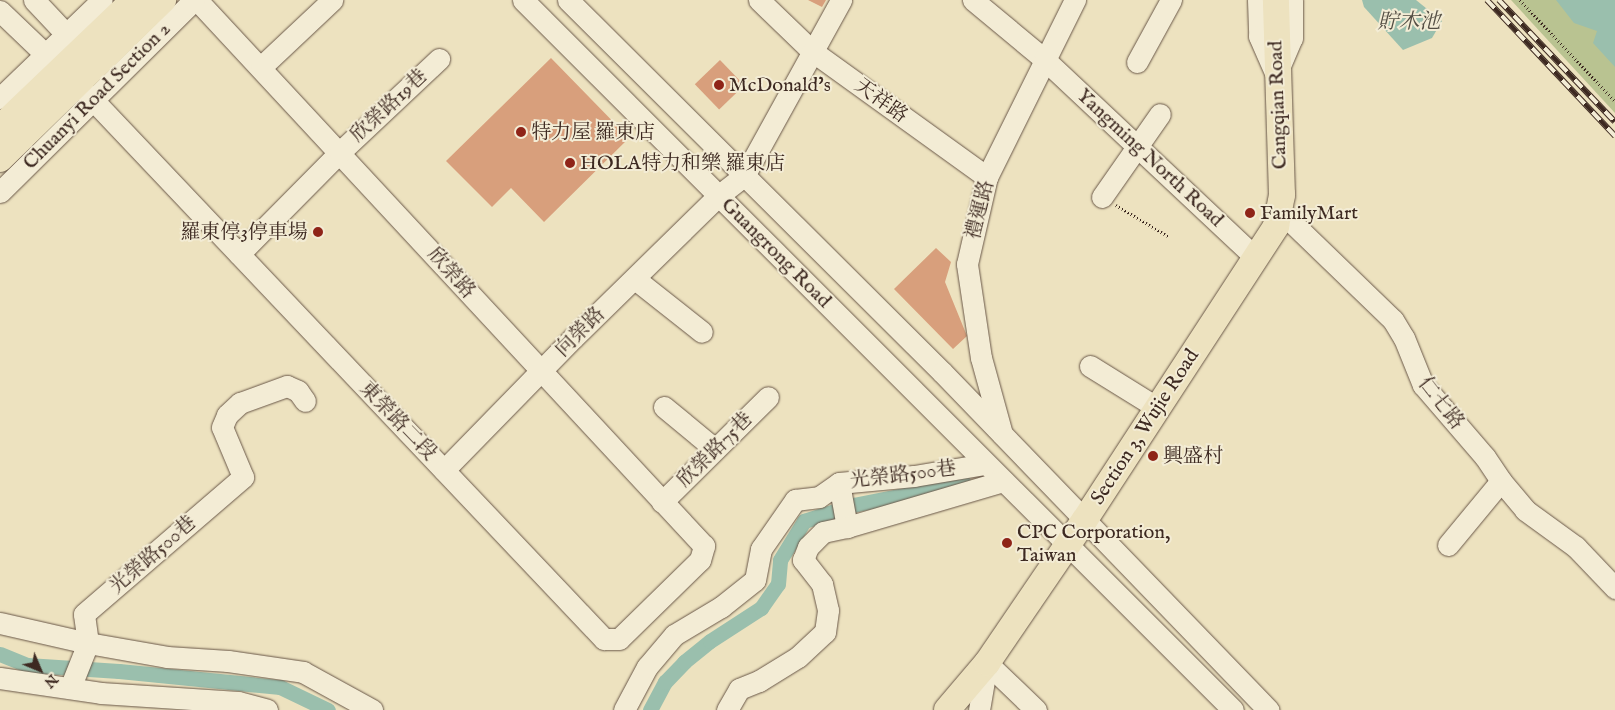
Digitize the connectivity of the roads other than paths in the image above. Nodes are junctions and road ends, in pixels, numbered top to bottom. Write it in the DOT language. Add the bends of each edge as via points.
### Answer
graph roads {
  1 [pos="30,0"];
  2 [pos="34,0"];
  3 [pos="102,0"];
  4 [pos="134,0"];
  5 [pos="163,0"];
  6 [pos="196,0"];
  7 [pos="332,0"];
  8 [pos="523,0"];
  9 [pos="568,0"];
  10 [pos="759,0"];
  11 [pos="840,0"];
  12 [pos="973,0"];
  13 [pos="1075,0"];
  14 [pos="1172,0"];
  15 [pos="1258,0"];
  16 [pos="1276,0"];
  17 [pos="1292,0"];
  18 [pos="4,15"];
  19 [pos="66,34"];
  20 [pos="812,52"];
  21 [pos="439,59"];
  22 [pos="1044,59"];
  23 [pos="1137,62"];
  24 [pos="261,67"];
  25 [pos="1276,75"];
  26 [pos="69,78"];
  27 [pos="0,98"];
  28 [pos="1160,114"];
  29 [pos="0,128"];
  30 [pos="1138,146"];
  31 [pos="340,152"];
  32 [pos="0,159"];
  33 [pos="744,176"];
  34 [pos="987,177"];
  35 [pos="0,192"];
  36 [pos="718,196"];
  37 [pos="1102,197"];
  38 [pos="1280,210"];
  39 [pos="239,254"];
  40 [pos="1256,258"];
  41 [pos="635,279"];
  42 [pos="702,332"];
  43 [pos="1090,366"];
  44 [pos="541,371"];
  45 [pos="768,398"];
  46 [pos="305,401"];
  47 [pos="664,407"];
  48 [pos="1156,407"];
  49 [pos="1002,437"];
  50 [pos="716,449"];
  51 [pos="985,464"];
  52 [pos="444,470"];
  53 [pos="1003,481"];
  54 [pos="1501,481"];
  55 [pos="839,483"];
  56 [pos="662,502"];
  57 [pos="1084,521"];
  58 [pos="847,527"];
  59 [pos="1068,544"];
  60 [pos="1448,545"];
  61 [pos="704,546"];
  62 [pos="1615,588"];
  63 [pos="0,623"];
  64 [pos="88,643"];
  65 [pos="987,664"];
  66 [pos="0,678"];
  67 [pos="70,688"];
  68 [pos="267,710"];
  69 [pos="372,710"];
  70 [pos="624,710"];
  71 [pos="727,710"];
  72 [pos="947,710"];
  73 [pos="979,710"];
  74 [pos="1036,710"];
  75 [pos="1233,710"];
  76 [pos="1268,710"];
  1 -- 18 [label="street"];
  2 -- 19 [label="street"];
  3 -- 19 [label="street, Chuanyi Road Section 2"];
  4 -- 26 [label="main road, Chuanyi Road Section 2"];
  5 -- 26 [label="main road, Chuanyi Road Section 2"];
  6 -- 24 [label="street, 欣榮路"];
  6 -- 26 [label="street, Chuanyi Road Section 2"];
  7 -- 24 [label="street"];
  8 -- 36 [label="street, Guangrong Road"];
  9 -- 33 [label="street, Guangrong Road"];
  10 -- 20 [label="street, 天祥路"];
  11 -- 20 [label="street"];
  12 -- 22 [label="street, Yangming North Road"];
  13 -- 22 [label="street, 禮運路"];
  14 -- 23 [label="street"];
  15 -- 25 [label="street" via="1259,36"];
  16 -- 25 [label="main road, Cangqian Road"];
  17 -- 25 [label="street" via="1292,38"];
  18 -- 26 [label="street, 東榮路二段"];
  19 -- 26 [label="street, Chuanyi Road Section 2"];
  20 -- 33 [label="street"];
  20 -- 34 [label="street, 天祥路"];
  21 -- 31 [label="street, 欣榮路19巷"];
  22 -- 30 [label="street, Yangming North Road"];
  22 -- 34 [label="street, 禮運路"];
  24 -- 31 [label="street, 欣榮路"];
  25 -- 38 [label="main road, Cangqian Road"];
  26 -- 27 [label="street, Chuanyi Road Section 2"];
  26 -- 29 [label="main road, Chuanyi Road Section 2"];
  26 -- 32 [label="main road, Chuanyi Road Section 2"];
  26 -- 35 [label="street, Chuanyi Road Section 2"];
  26 -- 39 [label="street, 東榮路二段"];
  28 -- 30 [label="street"];
  30 -- 37 [label="street"];
  30 -- 40 [label="street, Yangming North Road"];
  31 -- 39 [label="street, 欣榮路19巷"];
  31 -- 44 [label="street, 欣榮路"];
  33 -- 36 [label="street, 向榮路"];
  33 -- 49 [label="street, Guangrong Road" via="942,372"];
  34 -- 49 [label="street, 禮運路" via="966,264 981,358"];
  36 -- 41 [label="street, 向榮路"];
  36 -- 51 [label="street, Guangrong Road"];
  38 -- 40 [label="main road, Section 3, Wujie Road" via="1276,226"];
  38 -- 54 [label="street, 仁七路" via="1393,320 1423,385 1485,457"];
  39 -- 52 [label="street, 東榮路二段"];
  40 -- 48 [label="main road, Section 3, Wujie Road"];
  41 -- 42 [label="street"];
  41 -- 44 [label="street, 向榮路"];
  43 -- 48 [label="street"];
  44 -- 52 [label="street, 向榮路"];
  44 -- 56 [label="street, 欣榮路"];
  45 -- 50 [label="street, 欣榮路75巷"];
  46 -- 64 [label="street, 光榮路500巷" via="298,391 287,386 240,404 227,415 222,426 243,477 84,614"];
  47 -- 50 [label="street"];
  48 -- 57 [label="main road, Section 3, Wujie Road"];
  49 -- 57 [label="street, Guangrong Road"];
  50 -- 56 [label="street, 欣榮路75巷"];
  51 -- 53 [label="street, Guangrong Road"];
  51 -- 55 [label="street, 光榮路500巷" via="914,476"];
  52 -- 61 [label="street, 東榮路二段" via="604,639 619,639 700,560"];
  53 -- 58 [label="street"];
  53 -- 59 [label="street, Guangrong Road"];
  54 -- 60 [label="street"];
  54 -- 62 [label="street, 仁七路" via="1525,510 1576,547"];
  55 -- 58 [label="street"];
  55 -- 70 [label="street, 光榮路500巷" via="819,497 794,500 761,549 755,580 721,607 674,635 646,667"];
  56 -- 61 [label="street, 欣榮路"];
  57 -- 59 [label="main road, Section 3, Wujie Road"];
  57 -- 76 [label="street, Guangrong Road"];
  58 -- 71 [label="street" via="823,532 808,547 802,560 822,584 828,610 826,632 798,657 759,681 739,689"];
  59 -- 65 [label="main road, Section 3, Wujie Road"];
  59 -- 75 [label="street, Guangrong Road"];
  63 -- 64 [label="street"];
  64 -- 67 [label="street"];
  64 -- 69 [label="street" via="167,657 228,661 304,672"];
  65 -- 72 [label="main road, Section 3, Wujie Road"];
  65 -- 73 [label="street"];
  65 -- 74 [label="street"];
  66 -- 67 [label="street"];
  67 -- 68 [label="street" via="238,702"];
}
